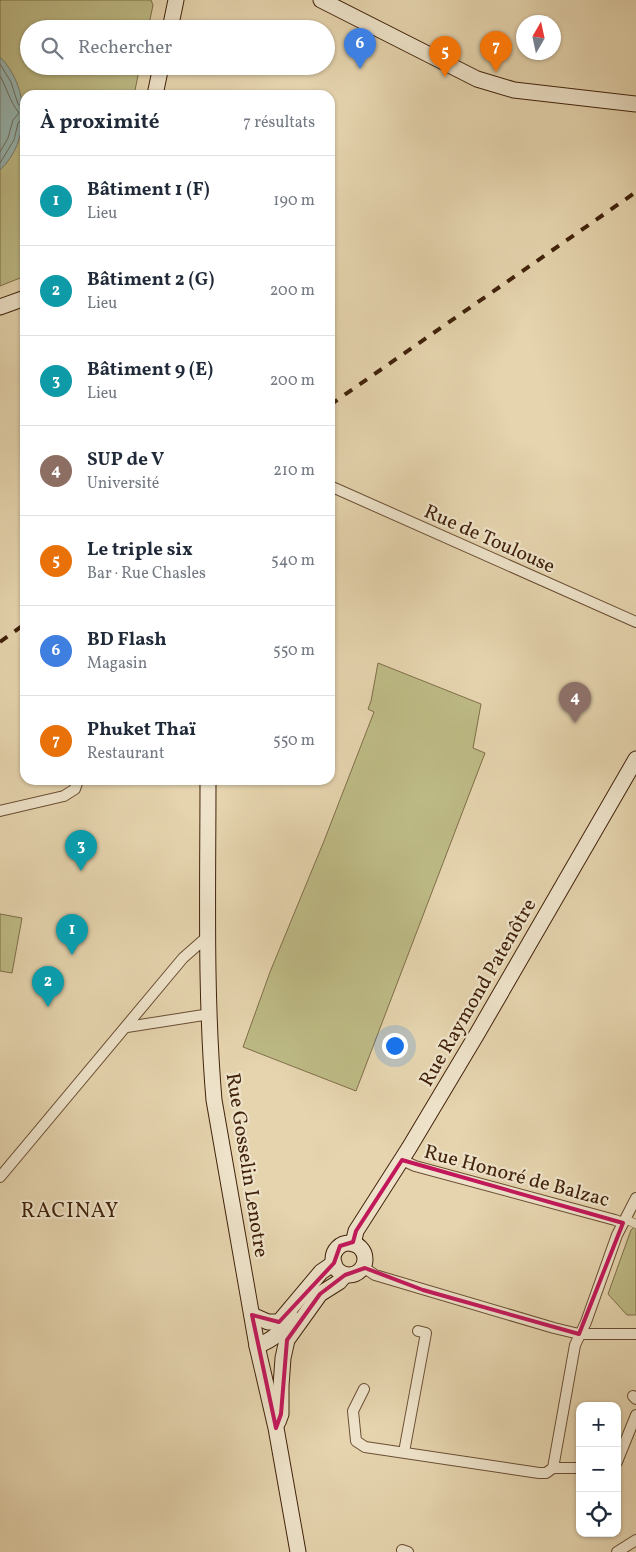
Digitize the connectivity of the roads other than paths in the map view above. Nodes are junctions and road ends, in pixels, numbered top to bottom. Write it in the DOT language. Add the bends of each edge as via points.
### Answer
graph roads {
  1 [pos="176,0"];
  2 [pos="321,0"];
  3 [pos="172,20"];
  4 [pos="160,75"];
  5 [pos="156,90"];
  6 [pos="636,104"];
  7 [pos="20,300"];
  8 [pos="0,307"];
  9 [pos="335,488"];
  10 [pos="636,622"];
  11 [pos="636,758"];
  12 [pos="76,785"];
  13 [pos="208,785"];
  14 [pos="0,811"];
  15 [pos="208,936"];
  16 [pos="210,1014"];
  17 [pos="127,1027"];
  18 [pos="402,1160"];
  19 [pos="0,1177"];
  20 [pos="636,1198"];
  21 [pos="624,1221"];
  22 [pos="636,1224"];
  23 [pos="353,1244"];
  24 [pos="334,1263"];
  25 [pos="364,1267"];
  26 [pos="346,1275"];
  27 [pos="291,1310"];
  28 [pos="252,1316"];
  29 [pos="418,1331"];
  30 [pos="579,1334"];
  31 [pos="636,1334"];
  32 [pos="286,1344"];
  33 [pos="257,1346"];
  34 [pos="364,1389"];
  35 [pos="636,1415"];
  36 [pos="276,1428"];
  37 [pos="404,1452"];
  38 [pos="621,1452"];
  39 [pos="553,1468"];
  40 [pos="576,1468"];
  41 [pos="636,1540"];
  42 [pos="298,1552"];
  43 [pos="617,1552"];
  1 -- 3 [label="main road"];
  2 -- 6 [label="main road" via="497,86"];
  4 -- 5 [label="main road"];
  7 -- 8 [label="main road"];
  9 -- 10 [label="street, Rue de Toulouse"];
  11 -- 18 [label="main road, Rue Raymond Patenôtre"];
  12 -- 14 [label="street" via="64,796"];
  13 -- 15 [label="main road, Rue Gosselin Lenotre"];
  15 -- 16 [label="main road, Rue Gosselin Lenotre"];
  15 -- 17 [label="street" via="184,958"];
  16 -- 17 [label="street"];
  16 -- 28 [label="main road, Rue Gosselin Lenotre" via="214,1100"];
  17 -- 19 [label="street"];
  18 -- 21 [label="street, Rue Honoré de Balzac"];
  18 -- 23 [label="main road, Rue Raymond Patenôtre" via="356,1230"];
  20 -- 21 [label="street"];
  21 -- 22 [label="street"];
  21 -- 30 [label="street"];
  23 -- 24 [label="main road" via="340,1246 334,1254"];
  23 -- 25 [label="main road" via="365,1254"];
  24 -- 26 [label="main road"];
  24 -- 27 [label="main road" via="321,1272"];
  25 -- 26 [label="main road" via="356,1274"];
  25 -- 30 [label="street" via="375,1275 423,1290"];
  26 -- 32 [label="main road" via="320,1294"];
  27 -- 28 [label="main road" via="279,1322"];
  27 -- 33 [label="main road" via="278,1336"];
  28 -- 33 [label="main road, Rue Gosselin Lenotre"];
  29 -- 37 [label="street" via="426,1333"];
  30 -- 31 [label="street"];
  30 -- 39 [label="street"];
  32 -- 33 [label="main road" via="271,1350"];
  32 -- 36 [label="main road" via="281,1414"];
  33 -- 36 [label="main road, Rue Gosselin Lenotre"];
  34 -- 37 [label="street" via="353,1411 356,1441 365,1447"];
  35 -- 38 [label="street"];
  36 -- 42 [label="main road, Rue Gosselin Lenotre"];
  37 -- 39 [label="street" via="539,1473"];
  39 -- 40 [label="street"];
  41 -- 43 [label="street"];
}
